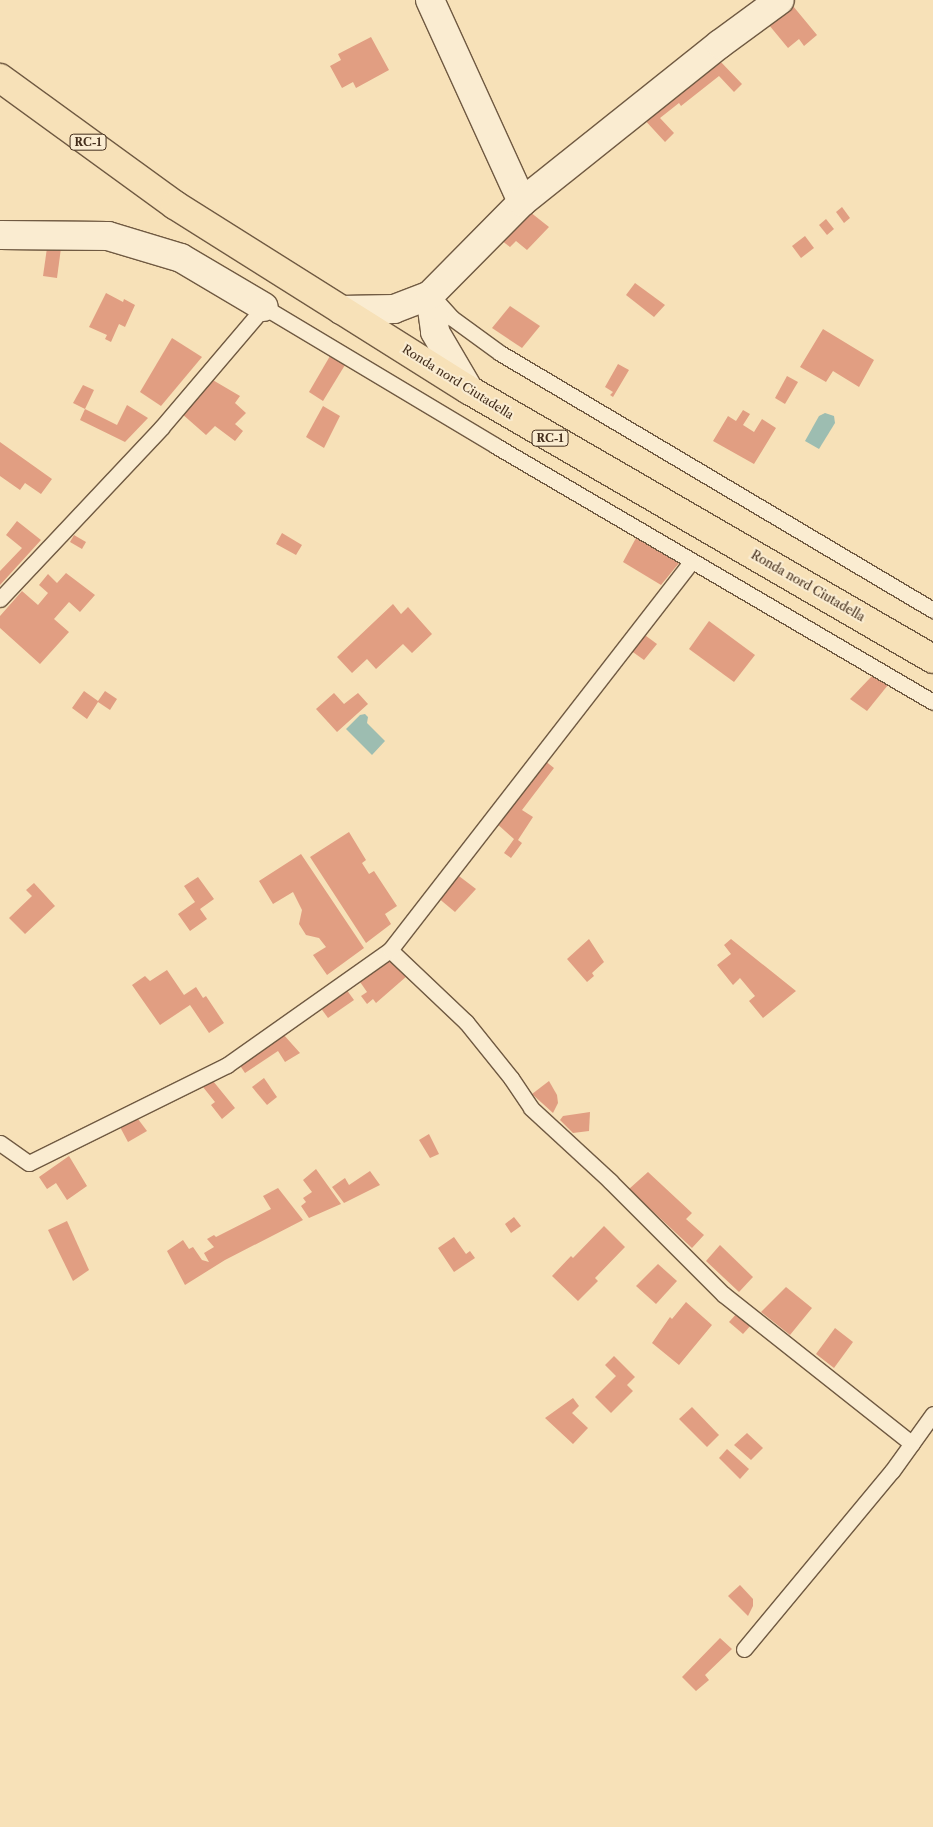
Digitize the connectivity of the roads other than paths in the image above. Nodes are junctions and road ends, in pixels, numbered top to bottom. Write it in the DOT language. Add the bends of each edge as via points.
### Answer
graph roads {
  1 [pos="430,0"];
  2 [pos="780,0"];
  3 [pos="0,78"];
  4 [pos="522,202"];
  5 [pos="0,235"];
  6 [pos="430,295"];
  7 [pos="264,307"];
  8 [pos="341,310"];
  9 [pos="469,390"];
  10 [pos="692,561"];
  11 [pos="0,599"];
  12 [pos="933,610"];
  13 [pos="933,659"];
  14 [pos="933,702"];
  15 [pos="390,950"];
  16 [pos="0,1143"];
  17 [pos="933,1414"];
  18 [pos="912,1444"];
  19 [pos="744,1649"];
  1 -- 4 [label="street"];
  2 -- 4 [label="street"];
  3 -- 8 [label="main road, Ronda nord Ciutadella / RC-1" via="175,205"];
  4 -- 6 [label="street"];
  5 -- 7 [label="street" via="108,236 181,258"];
  6 -- 8 [label="street" via="394,309"];
  6 -- 9 [label="street" via="435,332"];
  6 -- 12 [label="lane" via="452,318 500,353"];
  7 -- 10 [label="lane"];
  7 -- 11 [label="lane" via="161,428"];
  8 -- 9 [label="main road, Ronda nord Ciutadella / RC-1"];
  9 -- 13 [label="main road, Ronda nord Ciutadella / RC-1"];
  10 -- 14 [label="lane"];
  10 -- 15 [label="lane"];
  15 -- 16 [label="lane" via="227,1065 201,1078 29,1163"];
  15 -- 18 [label="lane" via="466,1022 531,1108 610,1181 723,1294"];
  17 -- 18 [label="lane"];
  18 -- 19 [label="lane"];
}
